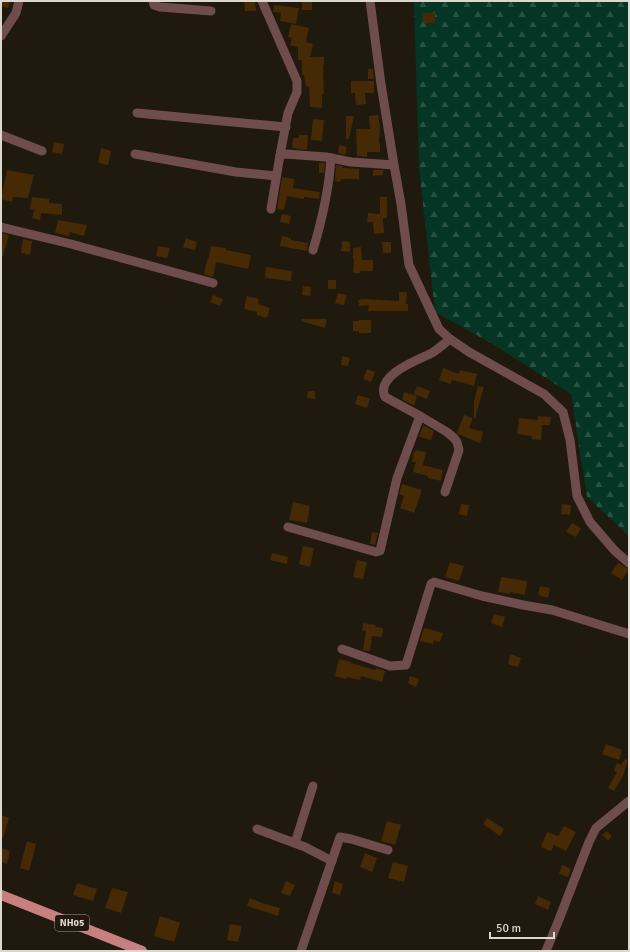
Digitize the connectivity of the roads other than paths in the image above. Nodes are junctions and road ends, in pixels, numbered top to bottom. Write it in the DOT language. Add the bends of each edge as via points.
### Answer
graph roads {
  1 [pos="19,1"];
  2 [pos="153,1"];
  3 [pos="262,1"];
  4 [pos="370,1"];
  5 [pos="211,11"];
  6 [pos="1,36"];
  7 [pos="137,113"];
  8 [pos="286,127"];
  9 [pos="1,135"];
  10 [pos="42,151"];
  11 [pos="135,154"];
  12 [pos="280,155"];
  13 [pos="331,158"];
  14 [pos="394,165"];
  15 [pos="276,176"];
  16 [pos="271,209"];
  17 [pos="1,227"];
  18 [pos="313,250"];
  19 [pos="213,283"];
  20 [pos="450,339"];
  21 [pos="420,416"];
  22 [pos="445,492"];
  23 [pos="288,527"];
  24 [pos="629,563"];
  25 [pos="629,634"];
  26 [pos="342,649"];
  27 [pos="313,786"];
  28 [pos="629,801"];
  29 [pos="257,830"];
  30 [pos="295,843"];
  31 [pos="388,850"];
  32 [pos="332,861"];
  33 [pos="1,895"];
  34 [pos="142,951"];
  35 [pos="301,951"];
  36 [pos="546,951"];
  1 -- 6 [label="street" via="16,13"];
  2 -- 5 [label="street" via="154,5 160,7"];
  3 -- 8 [label="street" via="297,81 297,92 288,113"];
  4 -- 14 [label="street"];
  7 -- 8 [label="street"];
  8 -- 12 [label="street"];
  9 -- 10 [label="street"];
  11 -- 15 [label="street" via="236,172"];
  12 -- 13 [label="street"];
  12 -- 15 [label="street"];
  13 -- 14 [label="street"];
  13 -- 18 [label="street" via="330,181"];
  14 -- 20 [label="street" via="408,265 439,329"];
  15 -- 16 [label="street"];
  17 -- 19 [label="street"];
  20 -- 21 [label="street" via="433,352 400,368 386,382 385,397"];
  20 -- 24 [label="street" via="544,394 563,412 570,440 577,496 590,522"];
  21 -- 22 [label="street" via="447,432 457,442 459,450"];
  21 -- 23 [label="street" via="397,478 380,551"];
  25 -- 26 [label="street" via="552,610 523,606 434,582 431,584 406,665 390,666"];
  27 -- 30 [label="street"];
  28 -- 36 [label="street" via="596,828"];
  29 -- 30 [label="street"];
  30 -- 32 [label="street"];
  31 -- 32 [label="street" via="340,837"];
  32 -- 35 [label="street"];
  33 -- 34 [label="main road, NH05"];
}
